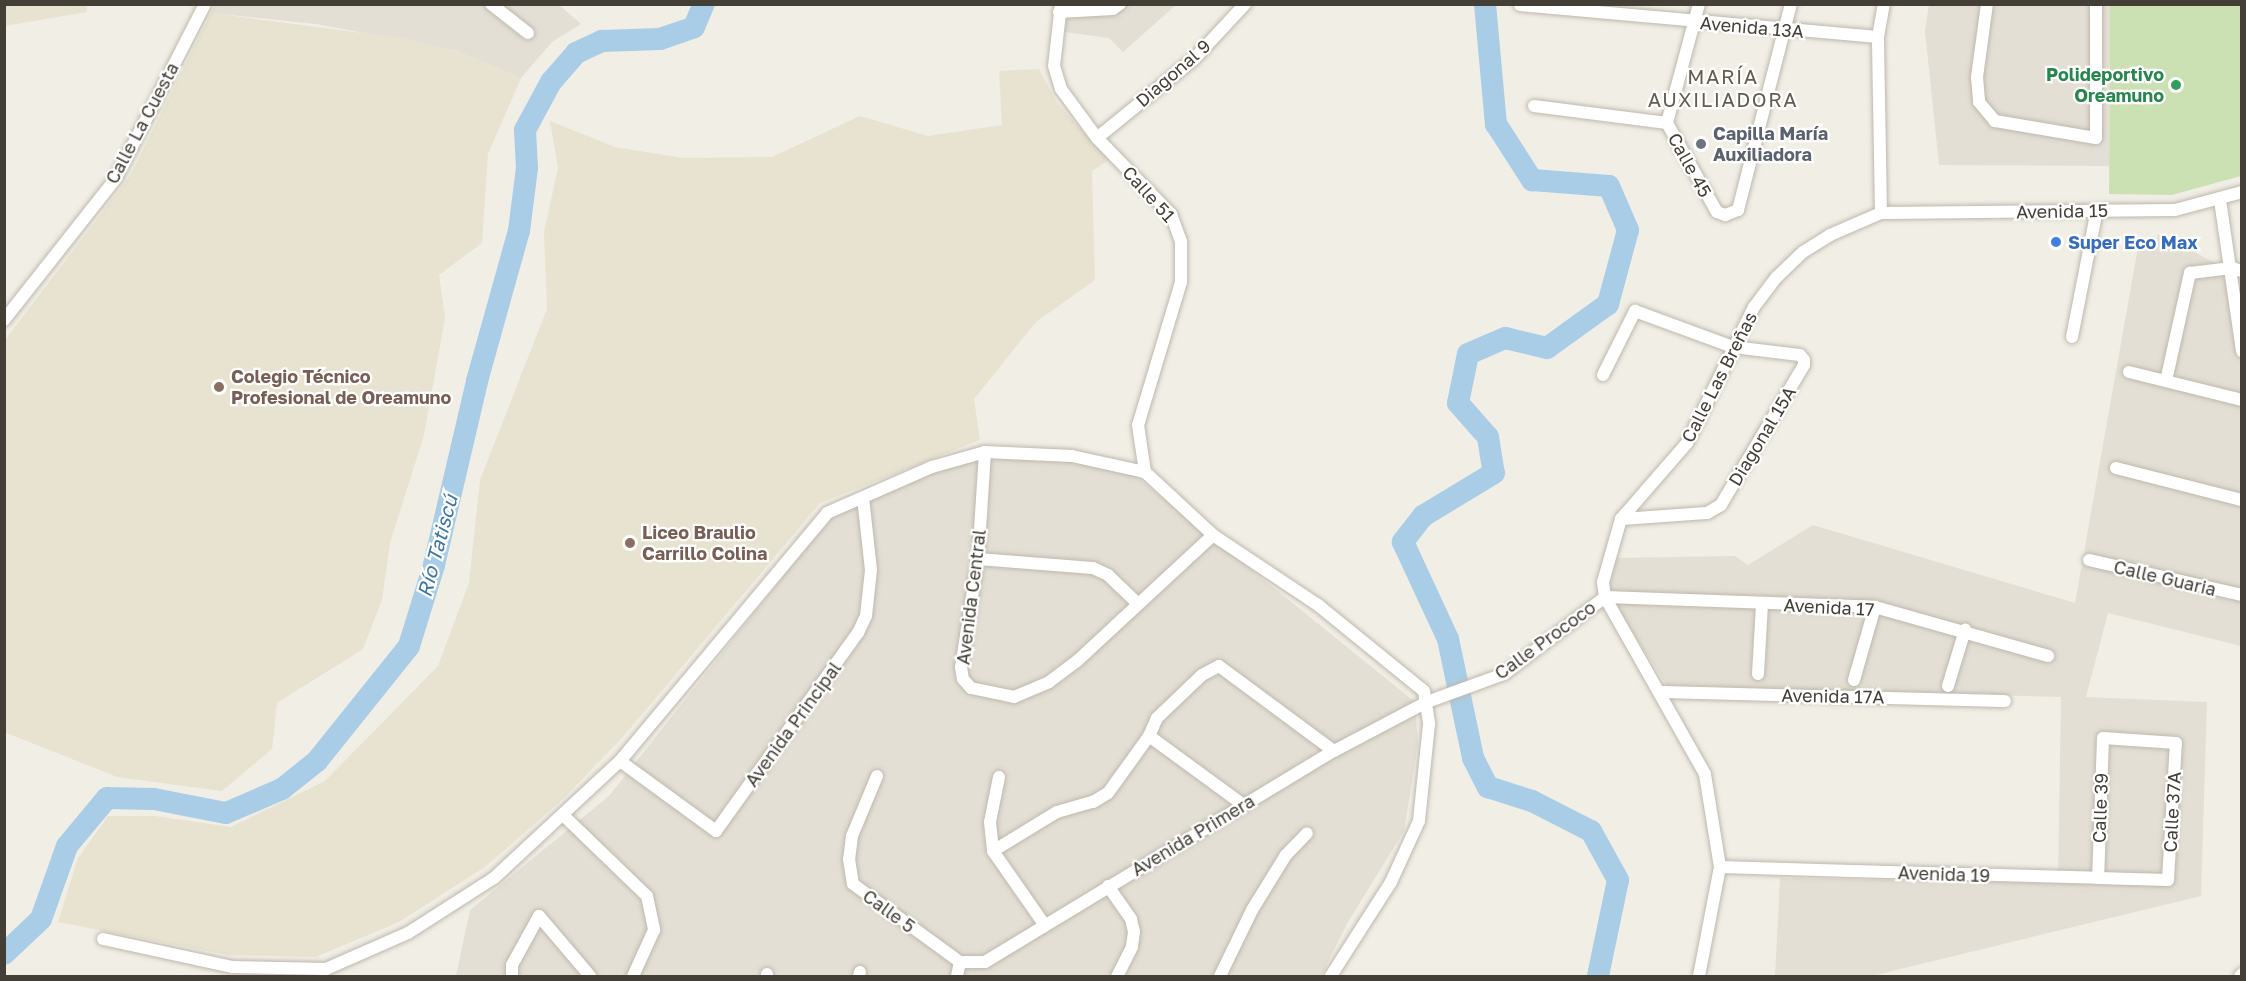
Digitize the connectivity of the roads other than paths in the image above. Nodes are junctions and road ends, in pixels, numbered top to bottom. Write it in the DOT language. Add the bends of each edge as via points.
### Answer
graph roads {
  1 [pos="205,4"];
  2 [pos="491,4"];
  3 [pos="1120,4"];
  4 [pos="1245,4"];
  5 [pos="1699,4"];
  6 [pos="1791,4"];
  7 [pos="1884,4"];
  8 [pos="1987,4"];
  9 [pos="2096,4"];
  10 [pos="1520,5"];
  11 [pos="1060,8"];
  12 [pos="1604,9"];
  13 [pos="1696,22"];
  14 [pos="1785,31"];
  15 [pos="528,33"];
  16 [pos="1878,37"];
  17 [pos="1534,106"];
  18 [pos="1667,123"];
  19 [pos="1097,138"];
  20 [pos="2241,192"];
  21 [pos="2220,200"];
  22 [pos="2097,210"];
  23 [pos="1881,213"];
  24 [pos="2237,269"];
  25 [pos="4,320"];
  26 [pos="2072,337"];
  27 [pos="1733,347"];
  28 [pos="2241,351"];
  29 [pos="2129,372"];
  30 [pos="1603,375"];
  31 [pos="2166,381"];
  32 [pos="2241,400"];
  33 [pos="985,452"];
  34 [pos="2116,468"];
  35 [pos="1145,472"];
  36 [pos="863,497"];
  37 [pos="2241,500"];
  38 [pos="1621,519"];
  39 [pos="1213,535"];
  40 [pos="978,559"];
  41 [pos="2089,560"];
  42 [pos="2241,595"];
  43 [pos="1605,597"];
  44 [pos="1138,604"];
  45 [pos="1762,604"];
  46 [pos="1875,608"];
  47 [pos="1965,630"];
  48 [pos="2048,656"];
  49 [pos="1758,674"];
  50 [pos="1854,680"];
  51 [pos="1948,686"];
  52 [pos="1660,692"];
  53 [pos="2005,701"];
  54 [pos="1428,702"];
  55 [pos="1149,736"];
  56 [pos="2176,743"];
  57 [pos="1334,751"];
  58 [pos="620,761"];
  59 [pos="877,776"];
  60 [pos="999,777"];
  61 [pos="1242,804"];
  62 [pos="563,815"];
  63 [pos="1308,833"];
  64 [pos="993,851"];
  65 [pos="1720,867"];
  66 [pos="2098,878"];
  67 [pos="2168,880"];
  68 [pos="1108,886"];
  69 [pos="1044,924"];
  70 [pos="104,939"];
  71 [pos="960,962"];
  72 [pos="512,976"];
  73 [pos="590,976"];
  74 [pos="633,976"];
  75 [pos="957,976"];
  76 [pos="1117,976"];
  77 [pos="1220,976"];
  78 [pos="1331,976"];
  79 [pos="1699,976"];
  1 -- 25 [label="street, Calle La Cuesta" via="116,178"];
  2 -- 15 [label="street"];
  3 -- 11 [label="street" via="1113,9"];
  4 -- 19 [label="street, Diagonal 9" via="1195,58"];
  5 -- 13 [label="street, Calle 45"];
  6 -- 14 [label="street"];
  7 -- 16 [label="street"];
  8 -- 9 [label="street" via="1977,77 1979,102 1995,121 2096,138"];
  10 -- 12 [label="street, Avenida 13A"];
  11 -- 19 [label="street, Calle 51" via="1054,66 1073,109"];
  12 -- 13 [label="street, Avenida 13A"];
  13 -- 14 [label="street, Avenida 13A"];
  13 -- 18 [label="street, Calle 45"];
  14 -- 16 [label="street, Avenida 13A"];
  14 -- 18 [label="street, Calle 45" via="1738,210 1725,215 1716,212"];
  16 -- 23 [label="street"];
  17 -- 18 [label="street"];
  19 -- 35 [label="street, Calle 51" via="1171,214 1181,242 1181,282 1138,425"];
  20 -- 21 [label="street, Avenida 15"];
  21 -- 22 [label="street, Avenida 15" via="2175,210"];
  21 -- 24 [label="street"];
  22 -- 23 [label="street, Avenida 15"];
  22 -- 26 [label="street"];
  23 -- 27 [label="street, Calle Las Breñas" via="1830,235 1803,252 1754,307"];
  24 -- 28 [label="street" via="2234,317"];
  24 -- 31 [label="street" via="2190,273"];
  27 -- 30 [label="street" via="1635,311"];
  27 -- 38 [label="street, Calle Las Breñas" via="1681,453"];
  27 -- 38 [label="street, Diagonal 15A" via="1800,355 1804,365 1715,510"];
  29 -- 31 [label="street"];
  31 -- 32 [label="street"];
  33 -- 35 [label="street" via="1072,456"];
  33 -- 36 [label="street" via="932,467"];
  33 -- 40 [label="street, Avenida Central"];
  34 -- 37 [label="street"];
  35 -- 39 [label="street"];
  36 -- 58 [label="street" via="827,513"];
  36 -- 58 [label="street, Avenida Principal" via="871,570 866,616 858,633 716,831"];
  38 -- 43 [label="street, Calle Las Breñas" via="1605,570"];
  39 -- 44 [label="street, Avenida Central"];
  39 -- 54 [label="street" via="1327,612 1414,681"];
  40 -- 44 [label="street" via="1093,568 1107,575"];
  40 -- 44 [label="street, Avenida Central" via="961,667 963,679 971,688 1014,697 1050,682"];
  41 -- 42 [label="street, Calle Guaria"];
  43 -- 45 [label="street, Avenida 17"];
  43 -- 52 [label="street"];
  43 -- 54 [label="street, Calle Prococo" via="1521,662 1478,686"];
  45 -- 46 [label="street, Avenida 17"];
  45 -- 49 [label="street"];
  46 -- 47 [label="street, Avenida 17"];
  46 -- 50 [label="street"];
  47 -- 48 [label="street, Avenida 17"];
  47 -- 51 [label="street"];
  52 -- 53 [label="street, Avenida 17A"];
  52 -- 65 [label="street" via="1705,774"];
  54 -- 57 [label="street, Avenida Primera"];
  54 -- 78 [label="street" via="1428,759 1419,821 1391,882"];
  55 -- 57 [label="street" via="1157,718 1202,675 1219,666"];
  55 -- 61 [label="street"];
  55 -- 64 [label="street" via="1107,793 1093,802 1057,812"];
  56 -- 66 [label="street, Calle 39" via="2103,738"];
  56 -- 67 [label="street, Calle 37A"];
  57 -- 61 [label="street, Avenida Primera"];
  58 -- 62 [label="street"];
  59 -- 71 [label="street, Calle 5" via="852,836 849,859 853,884"];
  60 -- 64 [label="street" via="990,822"];
  61 -- 68 [label="street, Avenida Primera"];
  62 -- 70 [label="street" via="494,878 408,933 326,969 233,967"];
  62 -- 74 [label="street" via="647,896 654,930"];
  63 -- 77 [label="street" via="1286,855 1252,910"];
  64 -- 69 [label="street"];
  65 -- 66 [label="street, Avenida 19"];
  65 -- 79 [label="street"];
  66 -- 67 [label="street, Avenida 19"];
  68 -- 69 [label="street, Avenida Primera"];
  68 -- 76 [label="street" via="1131,919 1134,932 1132,947"];
  69 -- 71 [label="street, Avenida Primera" via="985,962"];
  71 -- 75 [label="street"];
  72 -- 73 [label="street" via="512,965 539,916"];
}
